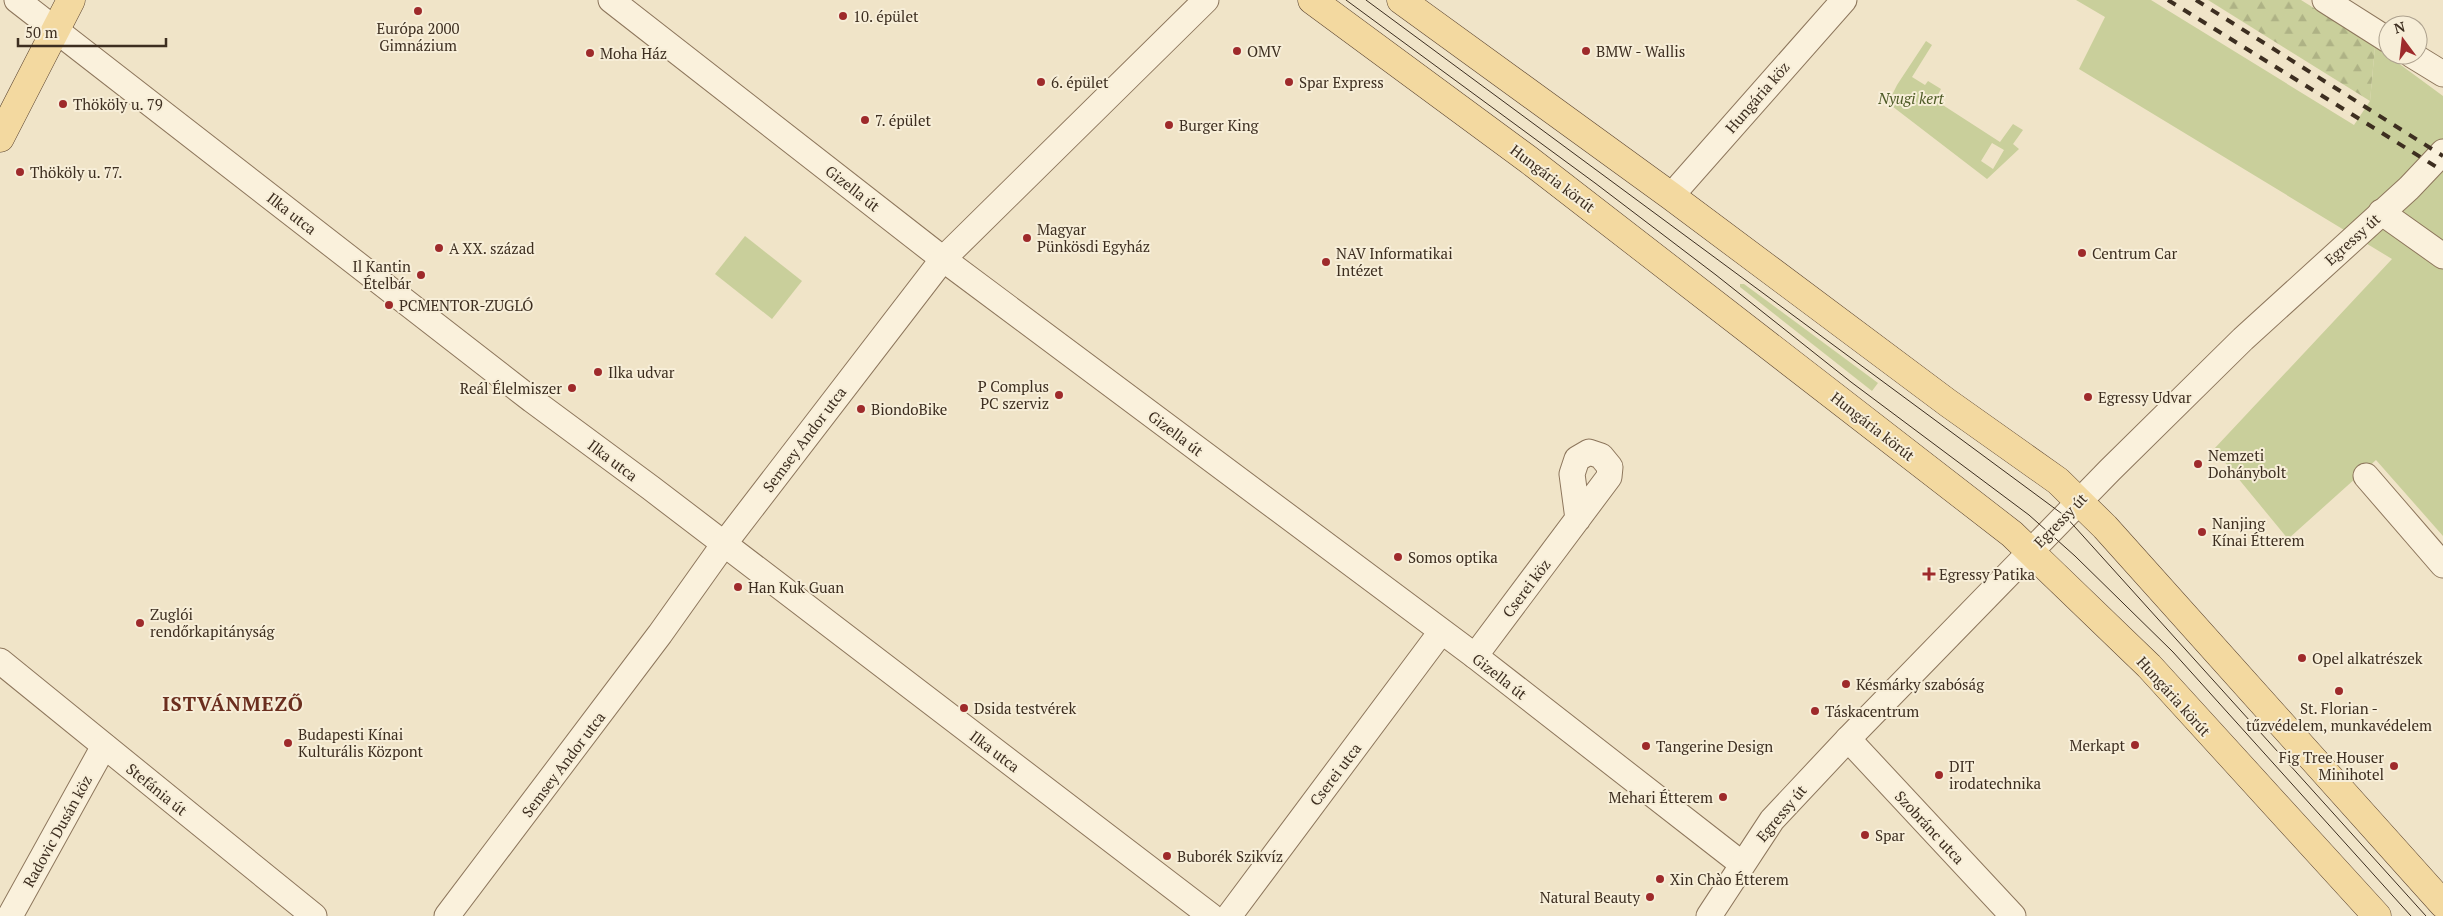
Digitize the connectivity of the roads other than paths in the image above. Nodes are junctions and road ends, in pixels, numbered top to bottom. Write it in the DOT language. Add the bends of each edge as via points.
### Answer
graph roads {
  1 [pos="17,0"];
  2 [pos="71,0"];
  3 [pos="611,0"];
  4 [pos="1206,0"];
  5 [pos="1312,0"];
  6 [pos="1401,0"];
  7 [pos="1844,0"];
  8 [pos="2325,0"];
  9 [pos="57,29"];
  10 [pos="2378,34"];
  11 [pos="2428,65"];
  12 [pos="2443,74"];
  13 [pos="0,138"];
  14 [pos="2443,152"];
  15 [pos="1671,196"];
  16 [pos="2381,212"];
  17 [pos="2443,256"];
  18 [pos="943,258"];
  19 [pos="2366,476"];
  20 [pos="2079,501"];
  21 [pos="1578,519"];
  22 [pos="724,544"];
  23 [pos="2030,551"];
  24 [pos="2443,564"];
  25 [pos="1441,632"];
  26 [pos="1475,656"];
  27 [pos="0,660"];
  28 [pos="1848,739"];
  29 [pos="104,746"];
  30 [pos="1742,864"];
  31 [pos="2443,904"];
  32 [pos="1719,911"];
  33 [pos="10,916"];
  34 [pos="314,916"];
  35 [pos="447,916"];
  36 [pos="1211,916"];
  37 [pos="1229,916"];
  38 [pos="2013,916"];
  39 [pos="2377,916"];
  1 -- 9 [label="street, Ilka utca"];
  2 -- 9 [label="main road"];
  3 -- 18 [label="street, Gizella út"];
  4 -- 18 [label="street, Semsey Andor utca"];
  5 -- 23 [label="main road, Hungária körút" via="1648,251"];
  6 -- 15 [label="main road"];
  7 -- 15 [label="street, Hungária köz"];
  8 -- 10 [label="street"];
  9 -- 13 [label="main road"];
  9 -- 22 [label="street, Ilka utca" via="532,400"];
  11 -- 12 [label="street"];
  14 -- 16 [label="street, Egressy út"];
  15 -- 20 [label="main road" via="2058,482"];
  16 -- 17 [label="street"];
  16 -- 20 [label="street, Egressy út" via="2243,338"];
  18 -- 22 [label="street, Semsey Andor utca"];
  18 -- 25 [label="street, Gizella út"];
  19 -- 24 [label="street"];
  20 -- 23 [label="street, Egressy út"];
  20 -- 31 [label="main road" via="2106,527"];
  21 -- 26 [label="street, Cserei köz"];
  22 -- 35 [label="street, Semsey Andor utca"];
  22 -- 36 [label="street, Ilka utca"];
  23 -- 28 [label="street, Egressy út"];
  23 -- 39 [label="main road, Hungária körút" via="2149,666"];
  25 -- 26 [label="street, Gizella út"];
  25 -- 37 [label="street, Cserei utca"];
  26 -- 30 [label="street, Gizella út"];
  27 -- 29 [label="street, Stefánia út"];
  28 -- 30 [label="street, Egressy út" via="1772,820"];
  28 -- 38 [label="street, Szobránc utca"];
  29 -- 33 [label="street, Radovic Dusán köz"];
  29 -- 34 [label="street, Stefánia út"];
  30 -- 32 [label="street, Egressy út"];
}
